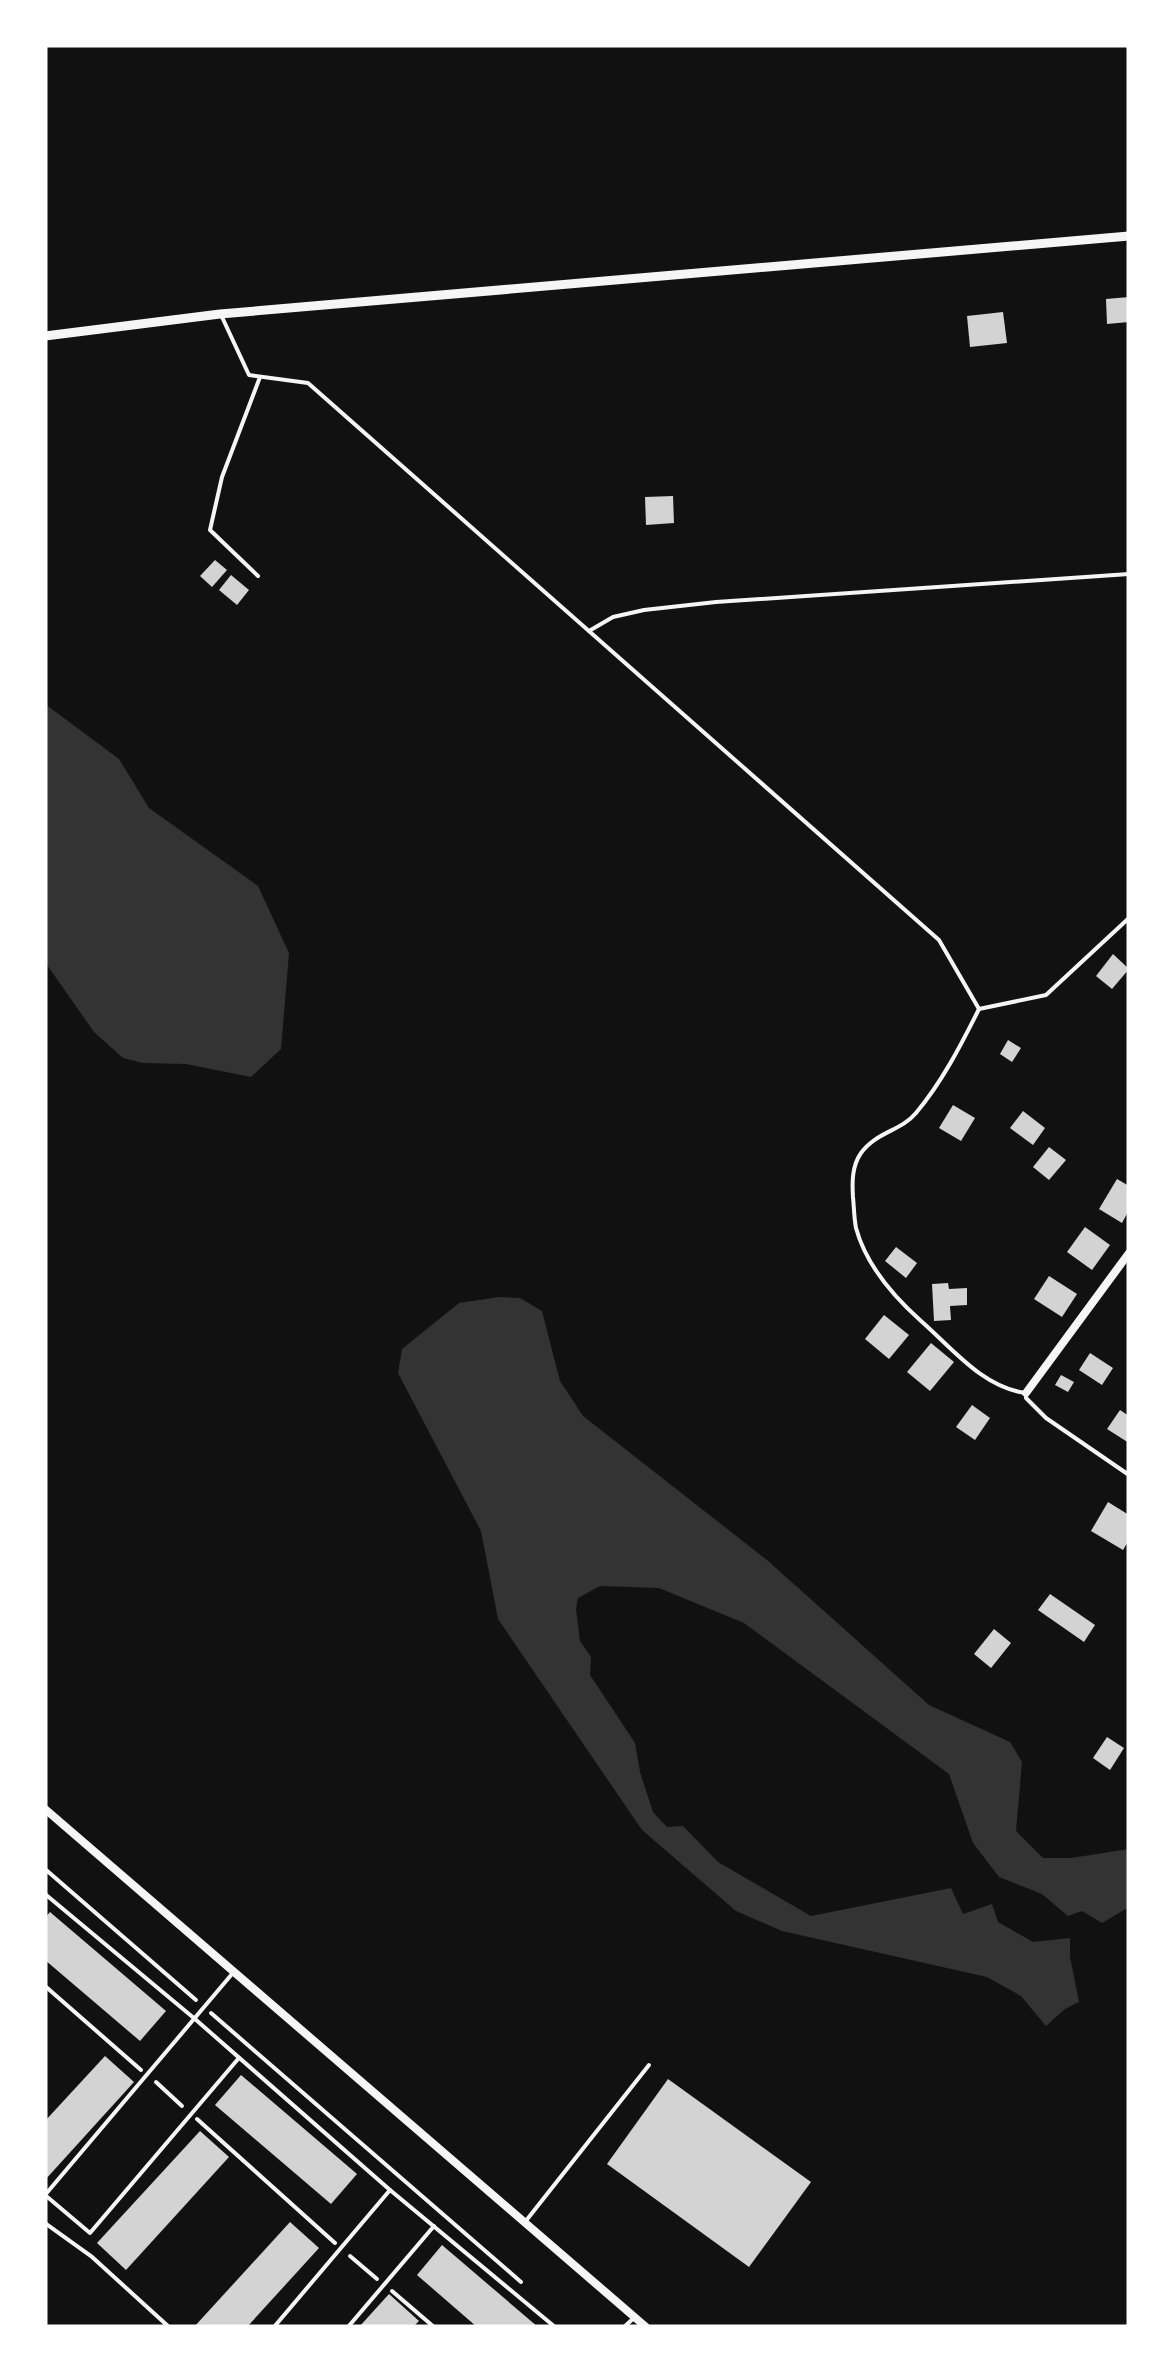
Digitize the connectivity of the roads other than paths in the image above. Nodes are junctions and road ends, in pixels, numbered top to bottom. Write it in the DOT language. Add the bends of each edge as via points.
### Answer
graph roads {
  1 [pos="1129,236"];
  2 [pos="220,314"];
  3 [pos="45,336"];
  4 [pos="260,377"];
  5 [pos="1129,574"];
  6 [pos="258,576"];
  7 [pos="589,631"];
  8 [pos="1129,918"];
  9 [pos="979,1009"];
  10 [pos="1129,1253"];
  11 [pos="1026,1393"];
  12 [pos="1129,1476"];
  13 [pos="45,1809"];
  14 [pos="45,1894"];
  15 [pos="234,1970"];
  16 [pos="195,2019"];
  17 [pos="239,2058"];
  18 [pos="649,2065"];
  19 [pos="390,2190"];
  20 [pos="524,2223"];
  21 [pos="434,2226"];
  22 [pos="635,2316"];
  23 [pos="274,2327"];
  24 [pos="348,2327"];
  25 [pos="555,2327"];
  26 [pos="624,2327"];
  27 [pos="646,2327"];
  1 -- 2 [label="street"];
  2 -- 3 [label="street"];
  2 -- 4 [label="lane" via="249,375"];
  4 -- 6 [label="lane" via="222,477 210,530"];
  4 -- 7 [label="lane" via="308,383"];
  5 -- 7 [label="lane" via="698,604 613,616"];
  7 -- 9 [label="lane" via="940,940"];
  8 -- 9 [label="lane" via="1046,996"];
  9 -- 11 [label="lane" via="913,1117 873,1139 858,1157 852,1180 856,1228 874,1269 904,1306 968,1365 1007,1391"];
  10 -- 11 [label="street"];
  11 -- 12 [label="lane" via="1046,1418"];
  13 -- 15 [label="street"];
  14 -- 16 [label="lane"];
  15 -- 16 [label="lane"];
  15 -- 20 [label="street"];
  16 -- 17 [label="lane"];
  16 -- 17 [label="lane" via="45,2195 90,2233"];
  17 -- 19 [label="lane"];
  18 -- 20 [label="lane"];
  19 -- 21 [label="lane"];
  19 -- 23 [label="lane"];
  20 -- 22 [label="street"];
  21 -- 24 [label="lane"];
  21 -- 25 [label="lane"];
  22 -- 26 [label="lane"];
  22 -- 27 [label="street"];
}
